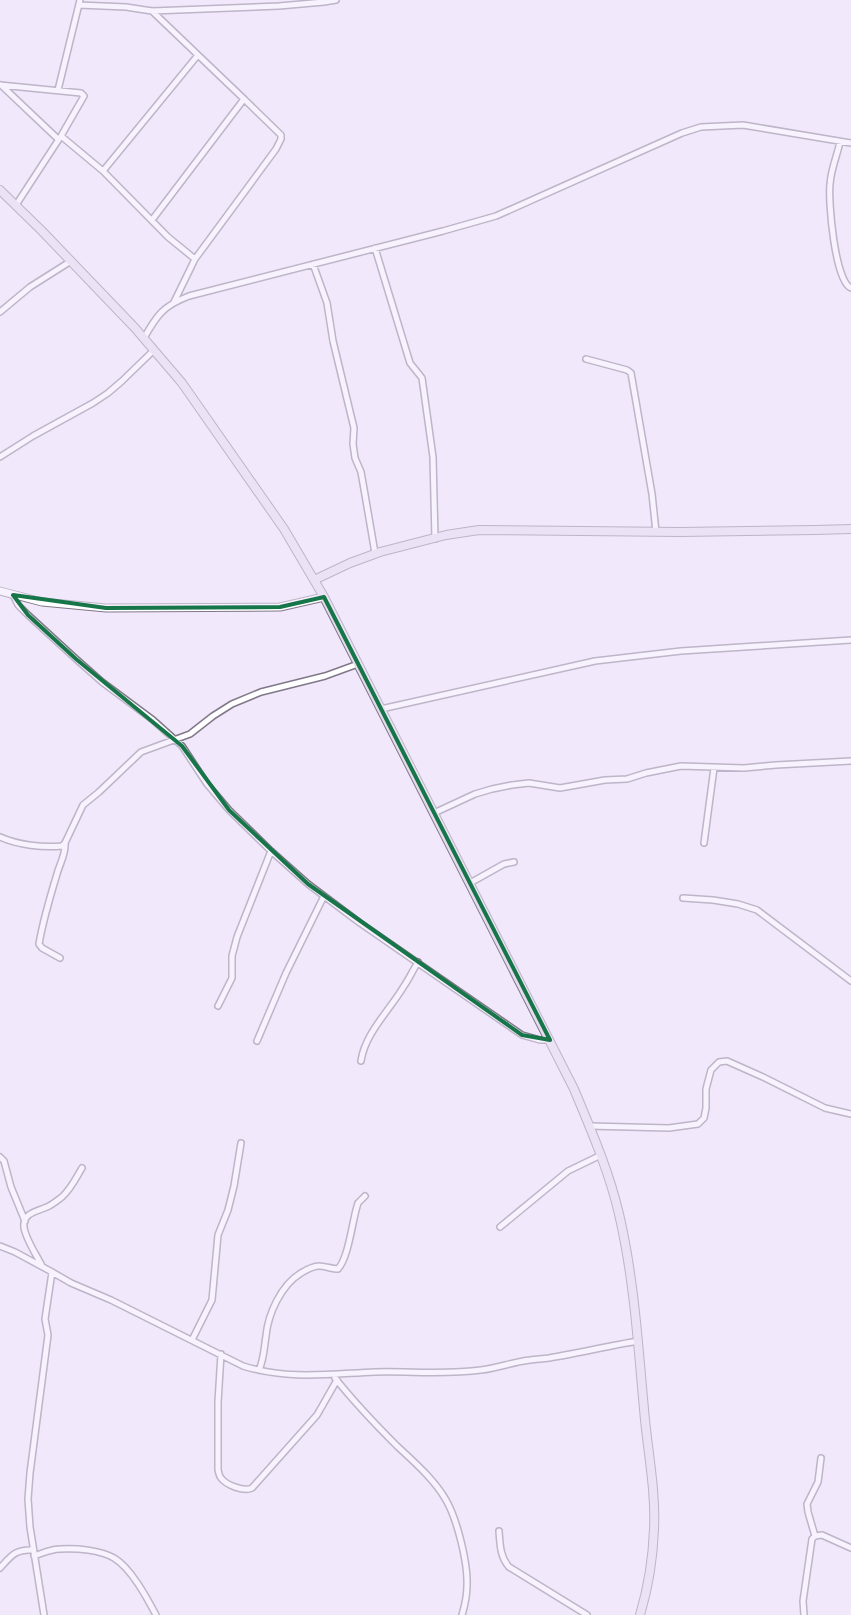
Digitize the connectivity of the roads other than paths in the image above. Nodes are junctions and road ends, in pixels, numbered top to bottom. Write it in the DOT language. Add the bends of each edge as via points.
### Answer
graph roads {
  1 [pos="336,0"];
  2 [pos="79,3"];
  3 [pos="152,10"];
  4 [pos="198,55"];
  5 [pos="0,85"];
  6 [pos="58,90"];
  7 [pos="244,99"];
  8 [pos="60,138"];
  9 [pos="840,142"];
  10 [pos="851,143"];
  11 [pos="102,171"];
  12 [pos="0,190"];
  13 [pos="16,205"];
  14 [pos="152,220"];
  15 [pos="375,248"];
  16 [pos="196,259"];
  17 [pos="71,261"];
  18 [pos="313,264"];
  19 [pos="851,288"];
  20 [pos="174,302"];
  21 [pos="0,312"];
  22 [pos="144,338"];
  23 [pos="154,350"];
  24 [pos="586,359"];
  25 [pos="0,457"];
  26 [pos="851,528"];
  27 [pos="656,532"];
  28 [pos="435,539"];
  29 [pos="376,553"];
  30 [pos="314,580"];
  31 [pos="0,591"];
  32 [pos="13,595"];
  33 [pos="324,597"];
  34 [pos="851,640"];
  35 [pos="358,664"];
  36 [pos="381,709"];
  37 [pos="176,740"];
  38 [pos="851,762"];
  39 [pos="714,768"];
  40 [pos="434,813"];
  41 [pos="0,837"];
  42 [pos="65,843"];
  43 [pos="704,843"];
  44 [pos="271,851"];
  45 [pos="514,862"];
  46 [pos="470,883"];
  47 [pos="324,896"];
  48 [pos="683,898"];
  49 [pos="60,958"];
  50 [pos="418,962"];
  51 [pos="851,981"];
  52 [pos="218,1006"];
  53 [pos="550,1040"];
  54 [pos="257,1041"];
  55 [pos="361,1061"];
  56 [pos="851,1114"];
  57 [pos="589,1126"];
  58 [pos="241,1143"];
  59 [pos="601,1155"];
  60 [pos="0,1157"];
  61 [pos="82,1168"];
  62 [pos="365,1196"];
  63 [pos="25,1221"];
  64 [pos="500,1227"];
  65 [pos="0,1246"];
  66 [pos="42,1266"];
  67 [pos="52,1272"];
  68 [pos="192,1340"];
  69 [pos="638,1341"];
  70 [pos="221,1354"];
  71 [pos="259,1370"];
  72 [pos="335,1378"];
  73 [pos="821,1458"];
  74 [pos="499,1531"];
  75 [pos="815,1536"];
  76 [pos="851,1548"];
  77 [pos="33,1553"];
  78 [pos="0,1568"];
  79 [pos="44,1615"];
  80 [pos="156,1615"];
  81 [pos="462,1615"];
  82 [pos="587,1615"];
  83 [pos="640,1615"];
  84 [pos="804,1615"];
  1 -- 3 [label="street" via="279,6"];
  2 -- 3 [label="street"];
  2 -- 6 [label="street"];
  3 -- 4 [label="street"];
  4 -- 7 [label="street"];
  4 -- 11 [label="street"];
  5 -- 6 [label="street"];
  5 -- 8 [label="street"];
  6 -- 8 [label="street" via="84,96"];
  7 -- 14 [label="street"];
  7 -- 16 [label="street" via="281,135 281,139"];
  8 -- 11 [label="street"];
  8 -- 13 [label="street"];
  9 -- 10 [label="street"];
  9 -- 15 [label="street" via="743,126 701,127 496,216"];
  9 -- 19 [label="street" via="831,172 830,210 836,255 846,284"];
  11 -- 14 [label="street"];
  12 -- 13 [label="main road"];
  13 -- 17 [label="main road"];
  14 -- 16 [label="street"];
  15 -- 18 [label="street"];
  15 -- 28 [label="street" via="410,363 422,378 433,457"];
  16 -- 20 [label="street"];
  17 -- 21 [label="street" via="30,287"];
  17 -- 22 [label="main road"];
  18 -- 20 [label="street"];
  18 -- 29 [label="street" via="327,302"];
  20 -- 22 [label="street" via="161,312"];
  22 -- 23 [label="main road"];
  23 -- 25 [label="street" via="108,393"];
  23 -- 30 [label="main road" via="182,382 284,529"];
  24 -- 27 [label="street" via="631,373"];
  26 -- 27 [label="main road"];
  27 -- 28 [label="main road" via="488,530"];
  28 -- 29 [label="main road"];
  29 -- 30 [label="main road"];
  30 -- 33 [label="main road"];
  31 -- 32 [label="street"];
  32 -- 33 [label="street" via="51,603 106,608 280,607"];
  32 -- 37 [label="street" via="18,605 76,659"];
  33 -- 35 [label="main road"];
  34 -- 36 [label="street" via="681,651 595,661"];
  35 -- 36 [label="main road"];
  35 -- 37 [label="street" via="261,692 232,704 190,734"];
  36 -- 40 [label="main road"];
  37 -- 42 [label="street" via="140,752 131,760 83,805"];
  37 -- 44 [label="street" via="229,810"];
  38 -- 39 [label="street"];
  39 -- 40 [label="street" via="681,766 560,788 529,783 512,785 475,794"];
  39 -- 43 [label="street"];
  40 -- 46 [label="main road"];
  41 -- 42 [label="street" via="34,845 62,846"];
  42 -- 49 [label="street" via="40,944"];
  44 -- 47 [label="street"];
  44 -- 52 [label="street" via="237,937 232,956 232,978"];
  45 -- 46 [label="street" via="504,864"];
  46 -- 53 [label="main road"];
  47 -- 50 [label="street"];
  47 -- 54 [label="street"];
  48 -- 51 [label="street" via="738,904 757,910"];
  50 -- 53 [label="street" via="522,1035"];
  50 -- 55 [label="street" via="362,1050"];
  53 -- 57 [label="main road"];
  56 -- 57 [label="street" via="825,1108 727,1061 719,1062 711,1070 704,1118 698,1124 669,1128"];
  57 -- 59 [label="main road"];
  58 -- 68 [label="street" via="234,1186 218,1235 212,1300"];
  59 -- 64 [label="street" via="568,1171"];
  59 -- 69 [label="main road" via="619,1213"];
  60 -- 63 [label="street"];
  61 -- 63 [label="street" via="70,1189 51,1205 32,1212"];
  62 -- 71 [label="street" via="358,1203 340,1267 311,1268 285,1287 270,1319"];
  63 -- 66 [label="street" via="24,1226"];
  65 -- 66 [label="street"];
  66 -- 67 [label="street"];
  67 -- 68 [label="street"];
  67 -- 77 [label="street" via="45,1319 48,1335 28,1499"];
  68 -- 70 [label="street"];
  69 -- 72 [label="street" via="456,1373 376,1372"];
  69 -- 83 [label="main road" via="654,1528 651,1563"];
  70 -- 71 [label="street" via="243,1366"];
  70 -- 72 [label="street" via="218,1470 224,1481 241,1490 252,1488 297,1439 317,1415"];
  71 -- 72 [label="street"];
  72 -- 81 [label="street" via="427,1475 446,1500 458,1530 468,1584"];
  73 -- 75 [label="street" via="818,1482 807,1504"];
  74 -- 82 [label="street" via="501,1552 509,1567"];
  75 -- 76 [label="street" via="822,1535"];
  75 -- 84 [label="street" via="803,1600"];
  77 -- 78 [label="street" via="24,1549 17,1552"];
  77 -- 79 [label="street"];
  77 -- 80 [label="street" via="60,1549 114,1558 138,1584"];
}
